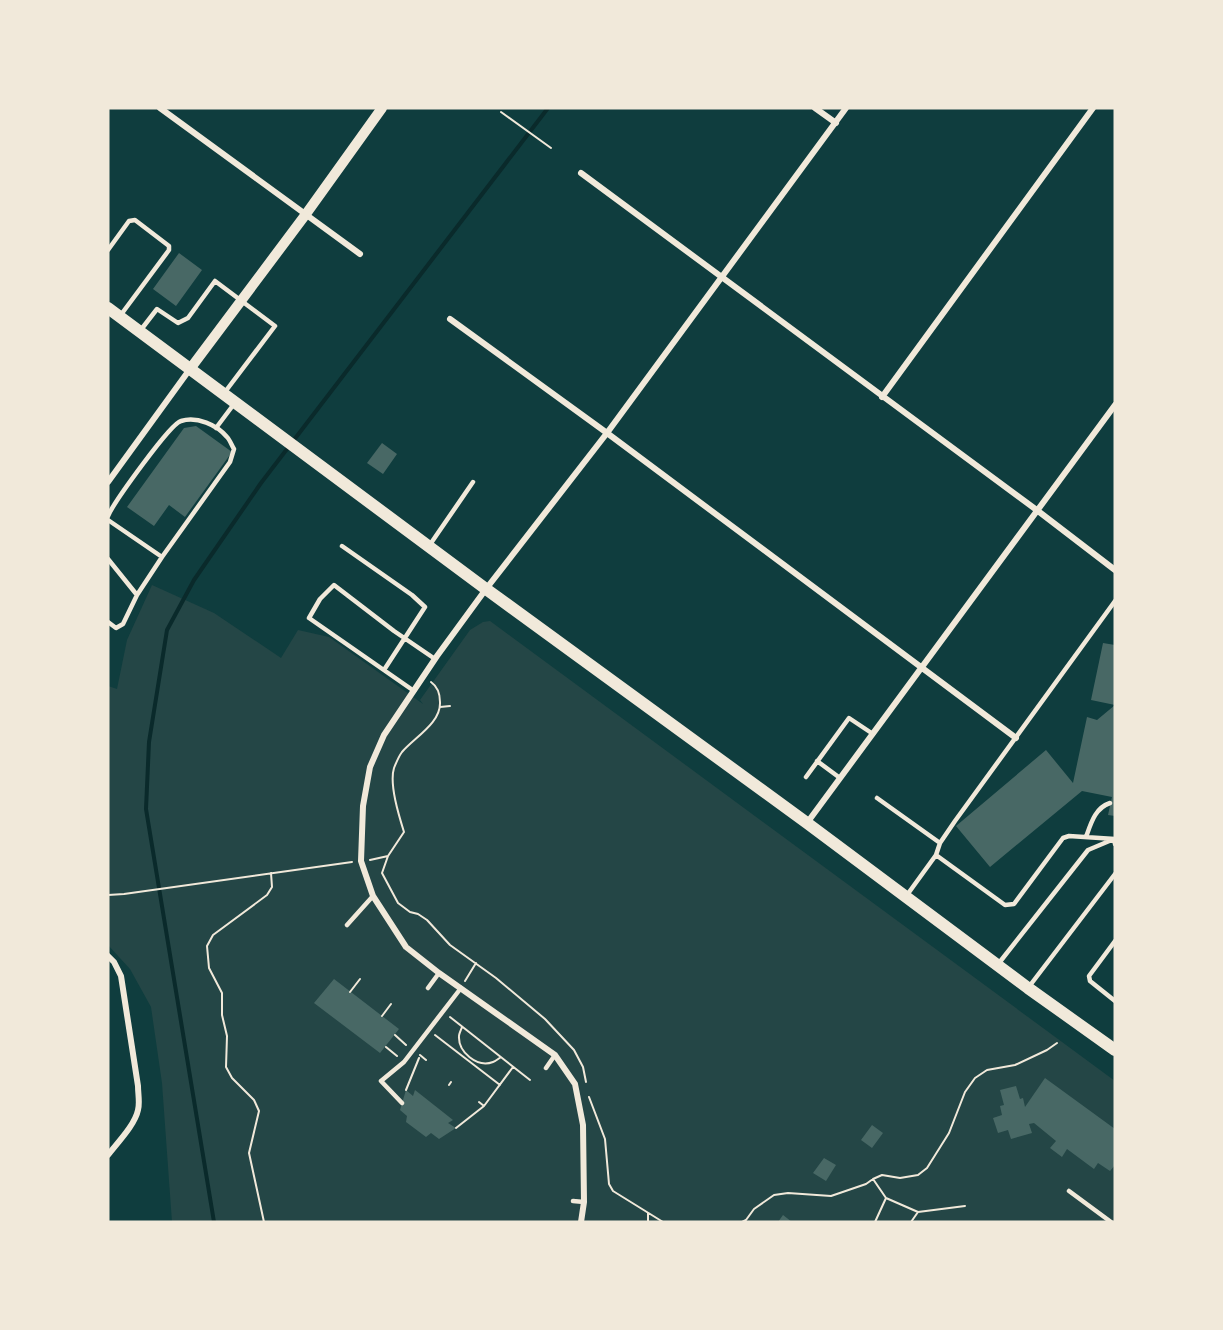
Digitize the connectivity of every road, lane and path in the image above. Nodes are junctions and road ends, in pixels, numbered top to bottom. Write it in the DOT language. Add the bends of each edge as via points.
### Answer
graph roads {
  1 [pos="160,108"];
  2 [pos="382,108"];
  3 [pos="815,108"];
  4 [pos="846,108"];
  5 [pos="1093,108"];
  6 [pos="501,112"];
  7 [pos="836,123"];
  8 [pos="551,148"];
  9 [pos="581,173"];
  10 [pos="306,214"];
  11 [pos="108,250"];
  12 [pos="360,254"];
  13 [pos="722,278"];
  14 [pos="241,301"];
  15 [pos="108,308"];
  16 [pos="119,317"];
  17 [pos="450,319"];
  18 [pos="140,332"];
  19 [pos="190,369"];
  20 [pos="224,394"];
  21 [pos="882,397"];
  22 [pos="235,403"];
  23 [pos="1115,405"];
  24 [pos="216,428"];
  25 [pos="607,433"];
  26 [pos="108,482"];
  27 [pos="473,482"];
  28 [pos="1038,511"];
  29 [pos="108,516"];
  30 [pos="108,520"];
  31 [pos="342,546"];
  32 [pos="429,546"];
  33 [pos="162,557"];
  34 [pos="108,559"];
  35 [pos="1115,570"];
  36 [pos="486,589"];
  37 [pos="137,595"];
  38 [pos="1115,601"];
  39 [pos="108,622"];
  40 [pos="405,639"];
  41 [pos="435,659"];
  42 [pos="922,668"];
  43 [pos="384,670"];
  44 [pos="424,676"];
  45 [pos="414,691"];
  46 [pos="450,706"];
  47 [pos="440,707"];
  48 [pos="873,734"];
  49 [pos="1016,738"];
  50 [pos="818,761"];
  51 [pos="806,777"];
  52 [pos="840,778"];
  53 [pos="877,798"];
  54 [pos="1110,803"];
  55 [pos="807,823"];
  56 [pos="1086,837"];
  57 [pos="1115,841"];
  58 [pos="940,843"];
  59 [pos="936,855"];
  60 [pos="388,856"];
  61 [pos="361,861"];
  62 [pos="271,873"];
  63 [pos="1115,874"];
  64 [pos="108,895"];
  65 [pos="373,896"];
  66 [pos="905,897"];
  67 [pos="347,925"];
  68 [pos="1115,940"];
  69 [pos="108,956"];
  70 [pos="476,963"];
  71 [pos="998,965"];
  72 [pos="439,973"];
  73 [pos="360,979"];
  74 [pos="428,988"];
  75 [pos="460,988"];
  76 [pos="1028,988"];
  77 [pos="350,992"];
  78 [pos="1114,998"];
  79 [pos="391,1004"];
  80 [pos="442,1012"];
  81 [pos="382,1016"];
  82 [pos="462,1027"];
  83 [pos="429,1030"];
  84 [pos="1057,1044"];
  85 [pos="386,1047"];
  86 [pos="1115,1050"];
  87 [pos="420,1055"];
  88 [pos="555,1056"];
  89 [pos="501,1057"];
  90 [pos="404,1062"];
  91 [pos="513,1067"];
  92 [pos="546,1068"];
  93 [pos="530,1080"];
  94 [pos="500,1085"];
  95 [pos="586,1086"];
  96 [pos="406,1090"];
  97 [pos="588,1095"];
  98 [pos="479,1102"];
  99 [pos="402,1103"];
  100 [pos="484,1106"];
  101 [pos="456,1128"];
  102 [pos="108,1155"];
  103 [pos="873,1179"];
  104 [pos="1069,1191"];
  105 [pos="886,1198"];
  106 [pos="573,1201"];
  107 [pos="584,1202"];
  108 [pos="965,1206"];
  109 [pos="918,1212"];
  110 [pos="648,1213"];
  111 [pos="657,1221"];
  112 [pos="264,1222"];
  113 [pos="581,1222"];
  114 [pos="648,1222"];
  115 [pos="663,1222"];
  116 [pos="742,1222"];
  117 [pos="874,1222"];
  118 [pos="911,1222"];
  119 [pos="1111,1222"];
  1 -- 10 [label="street"];
  2 -- 10 [label="street"];
  3 -- 7 [label="street"];
  4 -- 7 [label="street"];
  5 -- 21 [label="street"];
  6 -- 8 [label="path"];
  7 -- 13 [label="street"];
  9 -- 13 [label="street"];
  10 -- 12 [label="street"];
  10 -- 14 [label="street"];
  11 -- 16 [label="lane" via="129,221 135,220 170,250"];
  13 -- 21 [label="street"];
  13 -- 25 [label="street"];
  14 -- 18 [label="lane" via="214,281 188,318 178,323 157,309"];
  14 -- 19 [label="street"];
  14 -- 20 [label="lane" via="275,326"];
  15 -- 16 [label="main road"];
  16 -- 18 [label="main road"];
  17 -- 25 [label="street"];
  18 -- 19 [label="main road"];
  19 -- 20 [label="main road"];
  19 -- 26 [label="street"];
  20 -- 22 [label="main road"];
  21 -- 28 [label="street"];
  22 -- 24 [label="lane"];
  22 -- 32 [label="main road"];
  23 -- 28 [label="street"];
  24 -- 29 [label="lane" via="196,420 180,421 167,432"];
  24 -- 33 [label="lane" via="234,449 230,462"];
  25 -- 36 [label="street"];
  25 -- 42 [label="street"];
  27 -- 32 [label="lane"];
  28 -- 35 [label="street"];
  28 -- 42 [label="street"];
  30 -- 33 [label="lane"];
  31 -- 40 [label="lane" via="425,607"];
  32 -- 36 [label="main road"];
  33 -- 37 [label="lane"];
  34 -- 37 [label="lane"];
  36 -- 41 [label="street"];
  36 -- 55 [label="main road"];
  37 -- 39 [label="lane" via="123,624 116,628"];
  38 -- 49 [label="lane"];
  40 -- 41 [label="lane"];
  40 -- 43 [label="lane"];
  40 -- 43 [label="lane" via="334,585 320,599 309,618"];
  41 -- 44 [label="street"];
  42 -- 48 [label="street"];
  42 -- 49 [label="street"];
  43 -- 45 [label="lane"];
  44 -- 45 [label="street"];
  44 -- 47 [label="path" via="440,693"];
  45 -- 61 [label="street" via="384,735 370,767 363,806"];
  46 -- 47 [label="path"];
  47 -- 60 [label="path" via="437,716 401,753 393,771 404,832"];
  48 -- 50 [label="lane" via="849,718"];
  48 -- 52 [label="street"];
  49 -- 58 [label="lane"];
  50 -- 51 [label="lane"];
  50 -- 52 [label="lane"];
  52 -- 55 [label="street"];
  53 -- 58 [label="lane"];
  54 -- 56 [label="lane" via="1095,815"];
  55 -- 66 [label="main road"];
  56 -- 57 [label="lane"];
  56 -- 59 [label="lane" via="1063,838 1014,904 1005,905"];
  57 -- 71 [label="lane" via="1089,850"];
  58 -- 59 [label="lane"];
  59 -- 66 [label="lane"];
  60 -- 61 [label="path"];
  60 -- 70 [label="path" via="382,873 398,903 428,920 450,945"];
  61 -- 62 [label="path"];
  61 -- 65 [label="street"];
  62 -- 64 [label="path"];
  62 -- 112 [label="path" via="272,887 267,894 213,935 207,946 209,968 222,993 226,1067 259,1111 249,1153"];
  63 -- 76 [label="lane"];
  65 -- 67 [label="lane"];
  65 -- 72 [label="street" via="406,947"];
  66 -- 71 [label="main road"];
  68 -- 78 [label="lane" via="1089,976 1090,981"];
  69 -- 102 [label="street" via="121,976 138,1086 138,1112"];
  70 -- 75 [label="path"];
  70 -- 95 [label="path" via="545,1019 574,1050 583,1067"];
  71 -- 76 [label="main road"];
  72 -- 74 [label="lane"];
  72 -- 75 [label="street"];
  73 -- 77 [label="path"];
  75 -- 80 [label="lane"];
  75 -- 88 [label="street"];
  76 -- 86 [label="main road"];
  79 -- 81 [label="path"];
  80 -- 82 [label="path"];
  80 -- 83 [label="lane"];
  82 -- 89 [label="path"];
  82 -- 89 [label="path" via="460,1043 466,1055 480,1063 492,1063"];
  83 -- 90 [label="lane"];
  83 -- 94 [label="path"];
  84 -- 103 [label="path" via="1015,1065 987,1070 975,1078 965,1092 949,1133 927,1168 918,1175 882,1175"];
  85 -- 90 [label="path"];
  87 -- 96 [label="path"];
  88 -- 92 [label="lane"];
  88 -- 107 [label="street" via="575,1084 583,1125"];
  89 -- 91 [label="path"];
  90 -- 99 [label="lane" via="381,1081"];
  91 -- 93 [label="path"];
  91 -- 94 [label="path"];
  94 -- 100 [label="path"];
  97 -- 110 [label="path" via="605,1139 609,1184 613,1191"];
  98 -- 100 [label="path"];
  100 -- 101 [label="path"];
  103 -- 105 [label="path"];
  103 -- 116 [label="path" via="831,1196 774,1195"];
  104 -- 119 [label="lane"];
  105 -- 109 [label="path"];
  105 -- 117 [label="path"];
  106 -- 107 [label="lane"];
  107 -- 113 [label="street"];
  108 -- 109 [label="path"];
  109 -- 118 [label="path"];
  110 -- 111 [label="path"];
  110 -- 114 [label="path"];
  111 -- 115 [label="path"];
}
